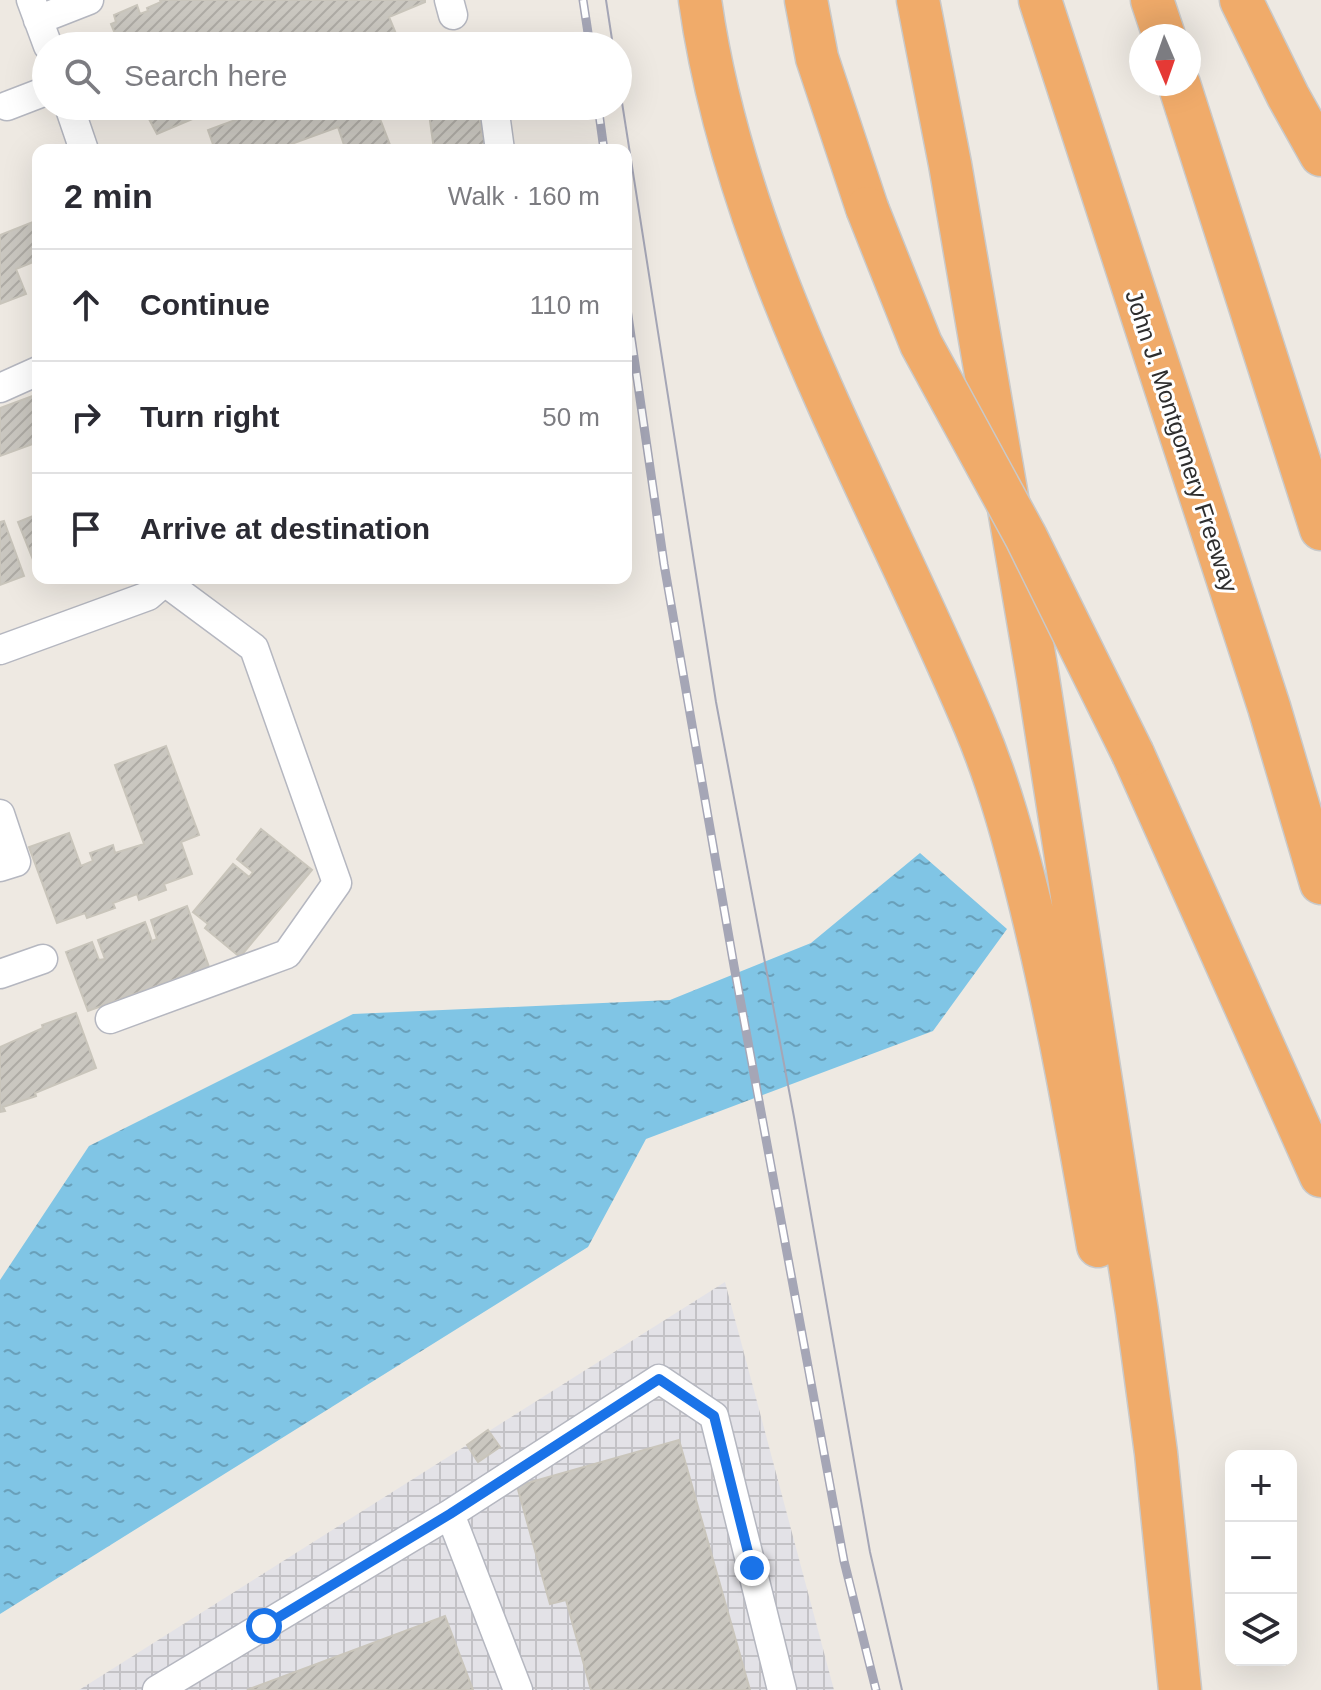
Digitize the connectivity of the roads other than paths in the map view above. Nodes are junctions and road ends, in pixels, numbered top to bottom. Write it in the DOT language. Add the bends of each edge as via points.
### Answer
graph roads {
  1 [pos="89,0"];
  2 [pos="700,0"];
  3 [pos="806,0"];
  4 [pos="918,0"];
  5 [pos="1040,0"];
  6 [pos="1152,0"];
  7 [pos="1241,0"];
  8 [pos="39,22"];
  9 [pos="1160,24"];
  10 [pos="32,96"];
  11 [pos="1183,96"];
  12 [pos="7,106"];
  13 [pos="74,120"];
  14 [pos="496,120"];
  15 [pos="82,144"];
  16 [pos="499,144"];
  17 [pos="1321,155"];
  18 [pos="32,374"];
  19 [pos="0,388"];
  20 [pos="1321,529"];
  21 [pos="162,584"];
  22 [pos="172,584"];
  23 [pos="0,650"];
  24 [pos="0,814"];
  25 [pos="0,867"];
  26 [pos="1321,883"];
  27 [pos="43,959"];
  28 [pos="0,974"];
  29 [pos="110,1019"];
  30 [pos="1321,1176"];
  31 [pos="1156,1453"];
  32 [pos="450,1514"];
  33 [pos="157,1690"];
  34 [pos="518,1690"];
  35 [pos="782,1690"];
  36 [pos="1180,1690"];
  1 -- 8 [label="street"];
  2 -- 31 [label="highway" via="729,143 763,244 976,729 1010,824 1055,1001 1110,1311"];
  3 -- 30 [label="highway, bridge" via="817,58 867,208 921,344 1026,537 1133,754"];
  4 -- 31 [label="highway" via="1038,678"];
  5 -- 26 [label="highway, John J. Montgomery Freeway"];
  6 -- 9 [label="highway"];
  7 -- 17 [label="highway"];
  10 -- 12 [label="street"];
  11 -- 20 [label="highway"];
  13 -- 15 [label="street"];
  14 -- 16 [label="street"];
  18 -- 19 [label="street"];
  21 -- 23 [label="street" via="148,596"];
  22 -- 29 [label="street" via="254,648 337,883 287,954"];
  24 -- 25 [label="street" via="16,862"];
  27 -- 28 [label="street"];
  31 -- 36 [label="highway"];
  32 -- 33 [label="street"];
  32 -- 34 [label="street"];
  32 -- 35 [label="street" via="659,1379 714,1416"];
}
